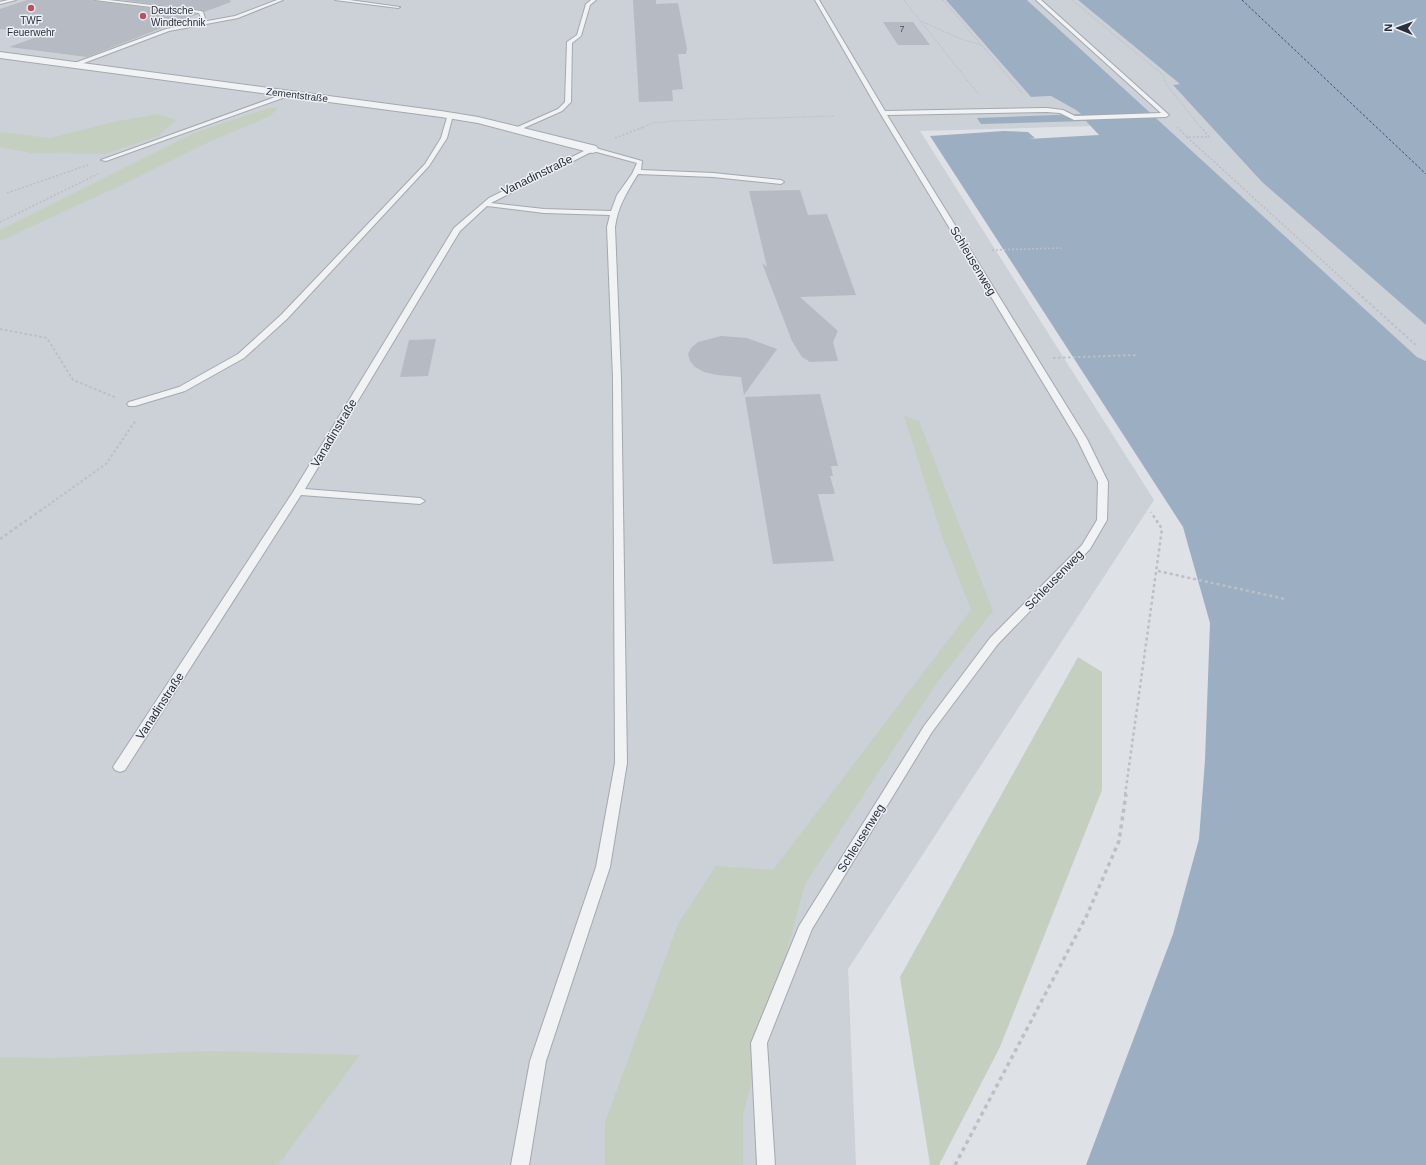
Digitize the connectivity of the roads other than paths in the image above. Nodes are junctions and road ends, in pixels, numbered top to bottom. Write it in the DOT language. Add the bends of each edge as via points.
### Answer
graph roads {
  1 [pos="14,0"];
  2 [pos="97,0"];
  3 [pos="280,0"];
  4 [pos="337,0"];
  5 [pos="594,0"];
  6 [pos="817,0"];
  7 [pos="1038,0"];
  8 [pos="0,3"];
  9 [pos="398,7"];
  10 [pos="197,25"];
  11 [pos="0,55"];
  12 [pos="74,65"];
  13 [pos="289,94"];
  14 [pos="883,113"];
  15 [pos="450,115"];
  16 [pos="515,130"];
  17 [pos="592,149"];
  18 [pos="104,160"];
  19 [pos="637,172"];
  20 [pos="781,182"];
  21 [pos="485,204"];
  22 [pos="613,213"];
  23 [pos="132,404"];
  24 [pos="298,492"];
  25 [pos="420,502"];
  26 [pos="120,767"];
  27 [pos="520,1165"];
  28 [pos="766,1165"];
  1 -- 8 [label="lane"];
  2 -- 10 [label="lane" via="201,12 203,18"];
  3 -- 10 [label="lane" via="236,17"];
  4 -- 9 [label="lane"];
  5 -- 16 [label="lane" via="588,4 579,36 570,42 568,102 560,110"];
  6 -- 14 [label="lane, Schleusenweg"];
  7 -- 14 [label="lane" via="1166,115 1074,118 1053,110"];
  10 -- 12 [label="lane" via="168,30"];
  11 -- 12 [label="street, Zementstraße"];
  12 -- 13 [label="street, Zementstraße"];
  13 -- 15 [label="street, Zementstraße"];
  13 -- 18 [label="lane"];
  14 -- 28 [label="lane, Schleusenweg" via="1082,439 1103,482 1102,520 1086,547 994,641 928,729 806,926 759,1043"];
  15 -- 16 [label="street, Zementstraße"];
  15 -- 23 [label="lane" via="444,138 427,165 284,317 241,356 182,389"];
  16 -- 17 [label="street, Zementstraße"];
  17 -- 19 [label="lane" via="640,162"];
  17 -- 21 [label="lane, Vanadinstraße"];
  19 -- 20 [label="lane" via="713,175"];
  19 -- 22 [label="lane" via="623,191"];
  21 -- 22 [label="lane" via="544,211"];
  21 -- 24 [label="lane, Vanadinstraße" via="456,230"];
  22 -- 27 [label="lane" via="611,227 617,378 622,763 603,867 538,1060"];
  24 -- 25 [label="lane"];
  24 -- 26 [label="lane, Vanadinstraße"];
}
